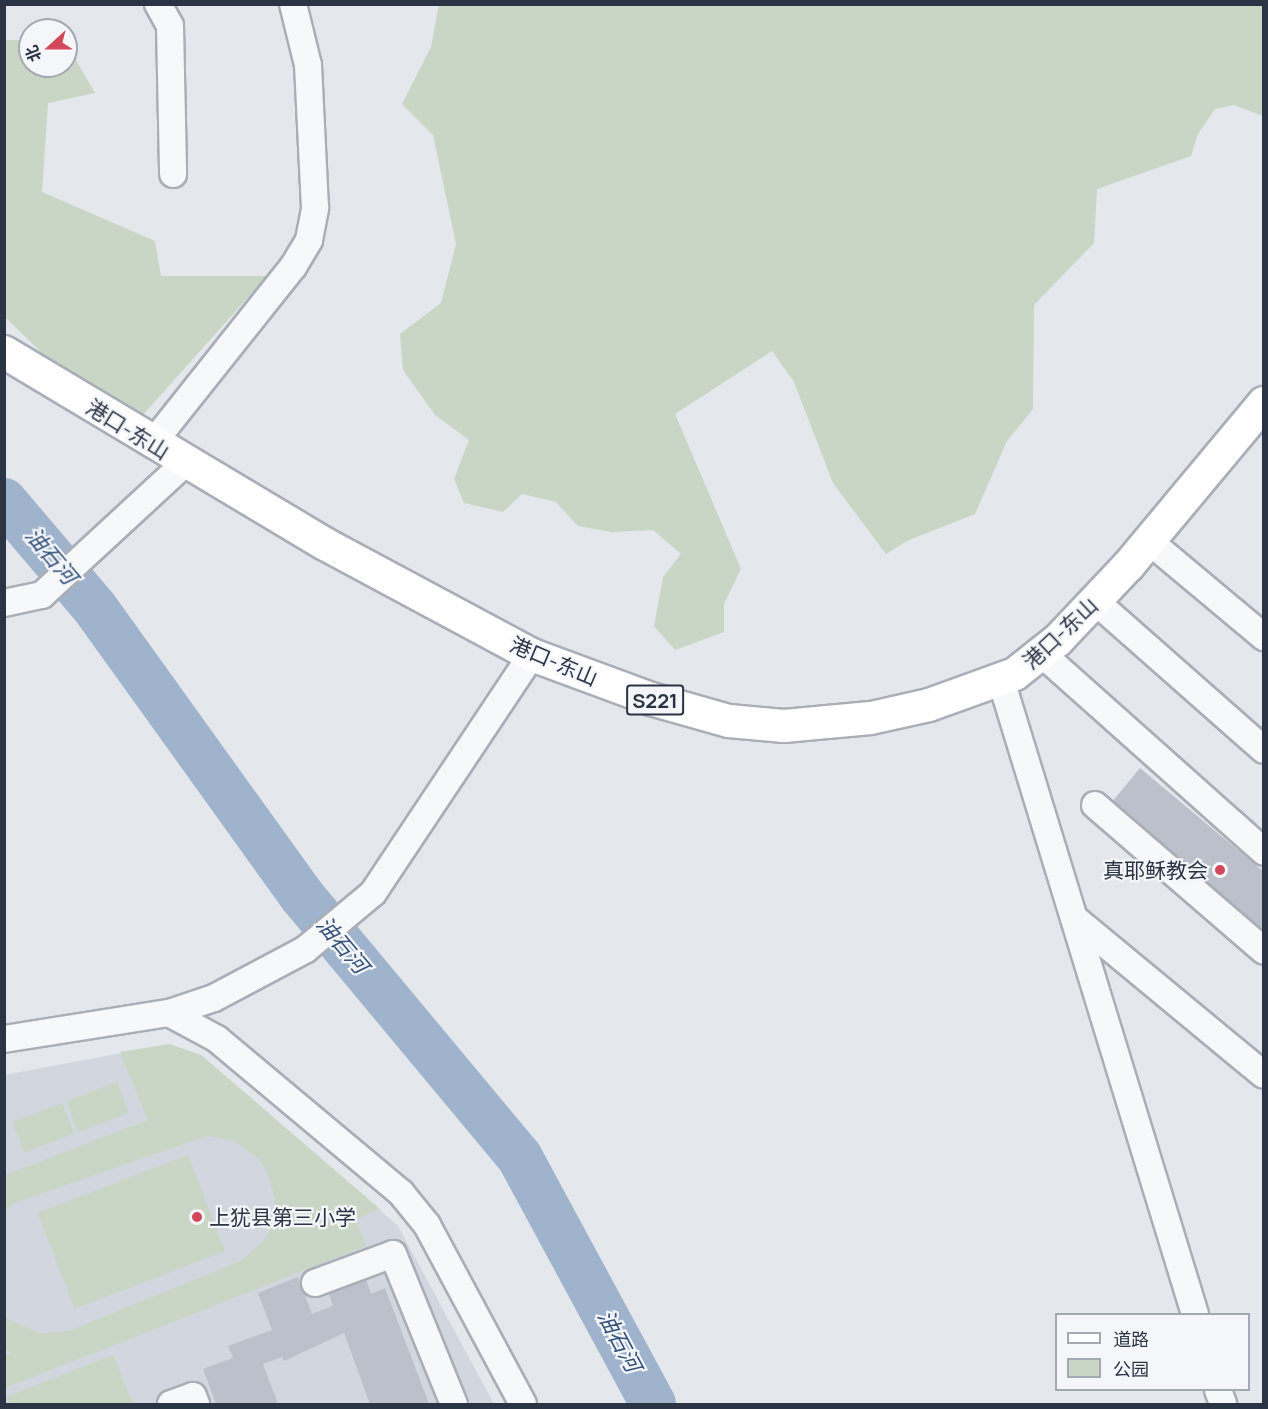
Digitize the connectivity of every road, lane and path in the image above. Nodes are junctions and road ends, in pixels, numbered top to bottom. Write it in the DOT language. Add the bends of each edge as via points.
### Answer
graph roads {
  1 [pos="158,4"];
  2 [pos="293,4"];
  3 [pos="173,174"];
  4 [pos="4,352"];
  5 [pos="1263,403"];
  6 [pos="152,444"];
  7 [pos="185,463"];
  8 [pos="1149,541"];
  9 [pos="1095,601"];
  10 [pos="4,603"];
  11 [pos="1263,637"];
  12 [pos="1041,653"];
  13 [pos="532,655"];
  14 [pos="1001,680"];
  15 [pos="1263,750"];
  16 [pos="1095,805"];
  17 [pos="1263,852"];
  18 [pos="1074,918"];
  19 [pos="1263,951"];
  20 [pos="169,1013"];
  21 [pos="4,1039"];
  22 [pos="1263,1075"];
  23 [pos="315,1283"];
  24 [pos="1195,1313"];
  25 [pos="171,1404"];
  26 [pos="196,1404"];
  27 [pos="454,1404"];
  28 [pos="523,1404"];
  1 -- 3 [label="street" via="170,26"];
  2 -- 6 [label="street" via="308,65 315,208 309,240"];
  4 -- 6 [label="main road, 港口-东山 / S221"];
  5 -- 8 [label="main road, 港口-东山 / S221"];
  6 -- 7 [label="main road, 港口-东山 / S221"];
  7 -- 10 [label="street" via="42,595"];
  7 -- 13 [label="main road, 港口-东山 / S221" via="325,544"];
  8 -- 9 [label="main road, 港口-东山 / S221"];
  8 -- 11 [label="street"];
  9 -- 12 [label="main road, 港口-东山 / S221"];
  9 -- 15 [label="street"];
  12 -- 14 [label="main road, 港口-东山 / S221" via="1016,674"];
  12 -- 17 [label="street"];
  13 -- 14 [label="main road, 港口-东山 / S221" via="729,722 784,726 871,718 929,705"];
  13 -- 20 [label="street" via="373,893 306,949 214,998"];
  14 -- 18 [label="street"];
  16 -- 19 [label="street"];
  18 -- 22 [label="street"];
  18 -- 24 [label="street"];
  20 -- 21 [label="street"];
  20 -- 28 [label="street" via="217,1039 401,1193 428,1225"];
  23 -- 27 [label="street" via="393,1254"];
  25 -- 26 [label="street" via="193,1396"];
}
